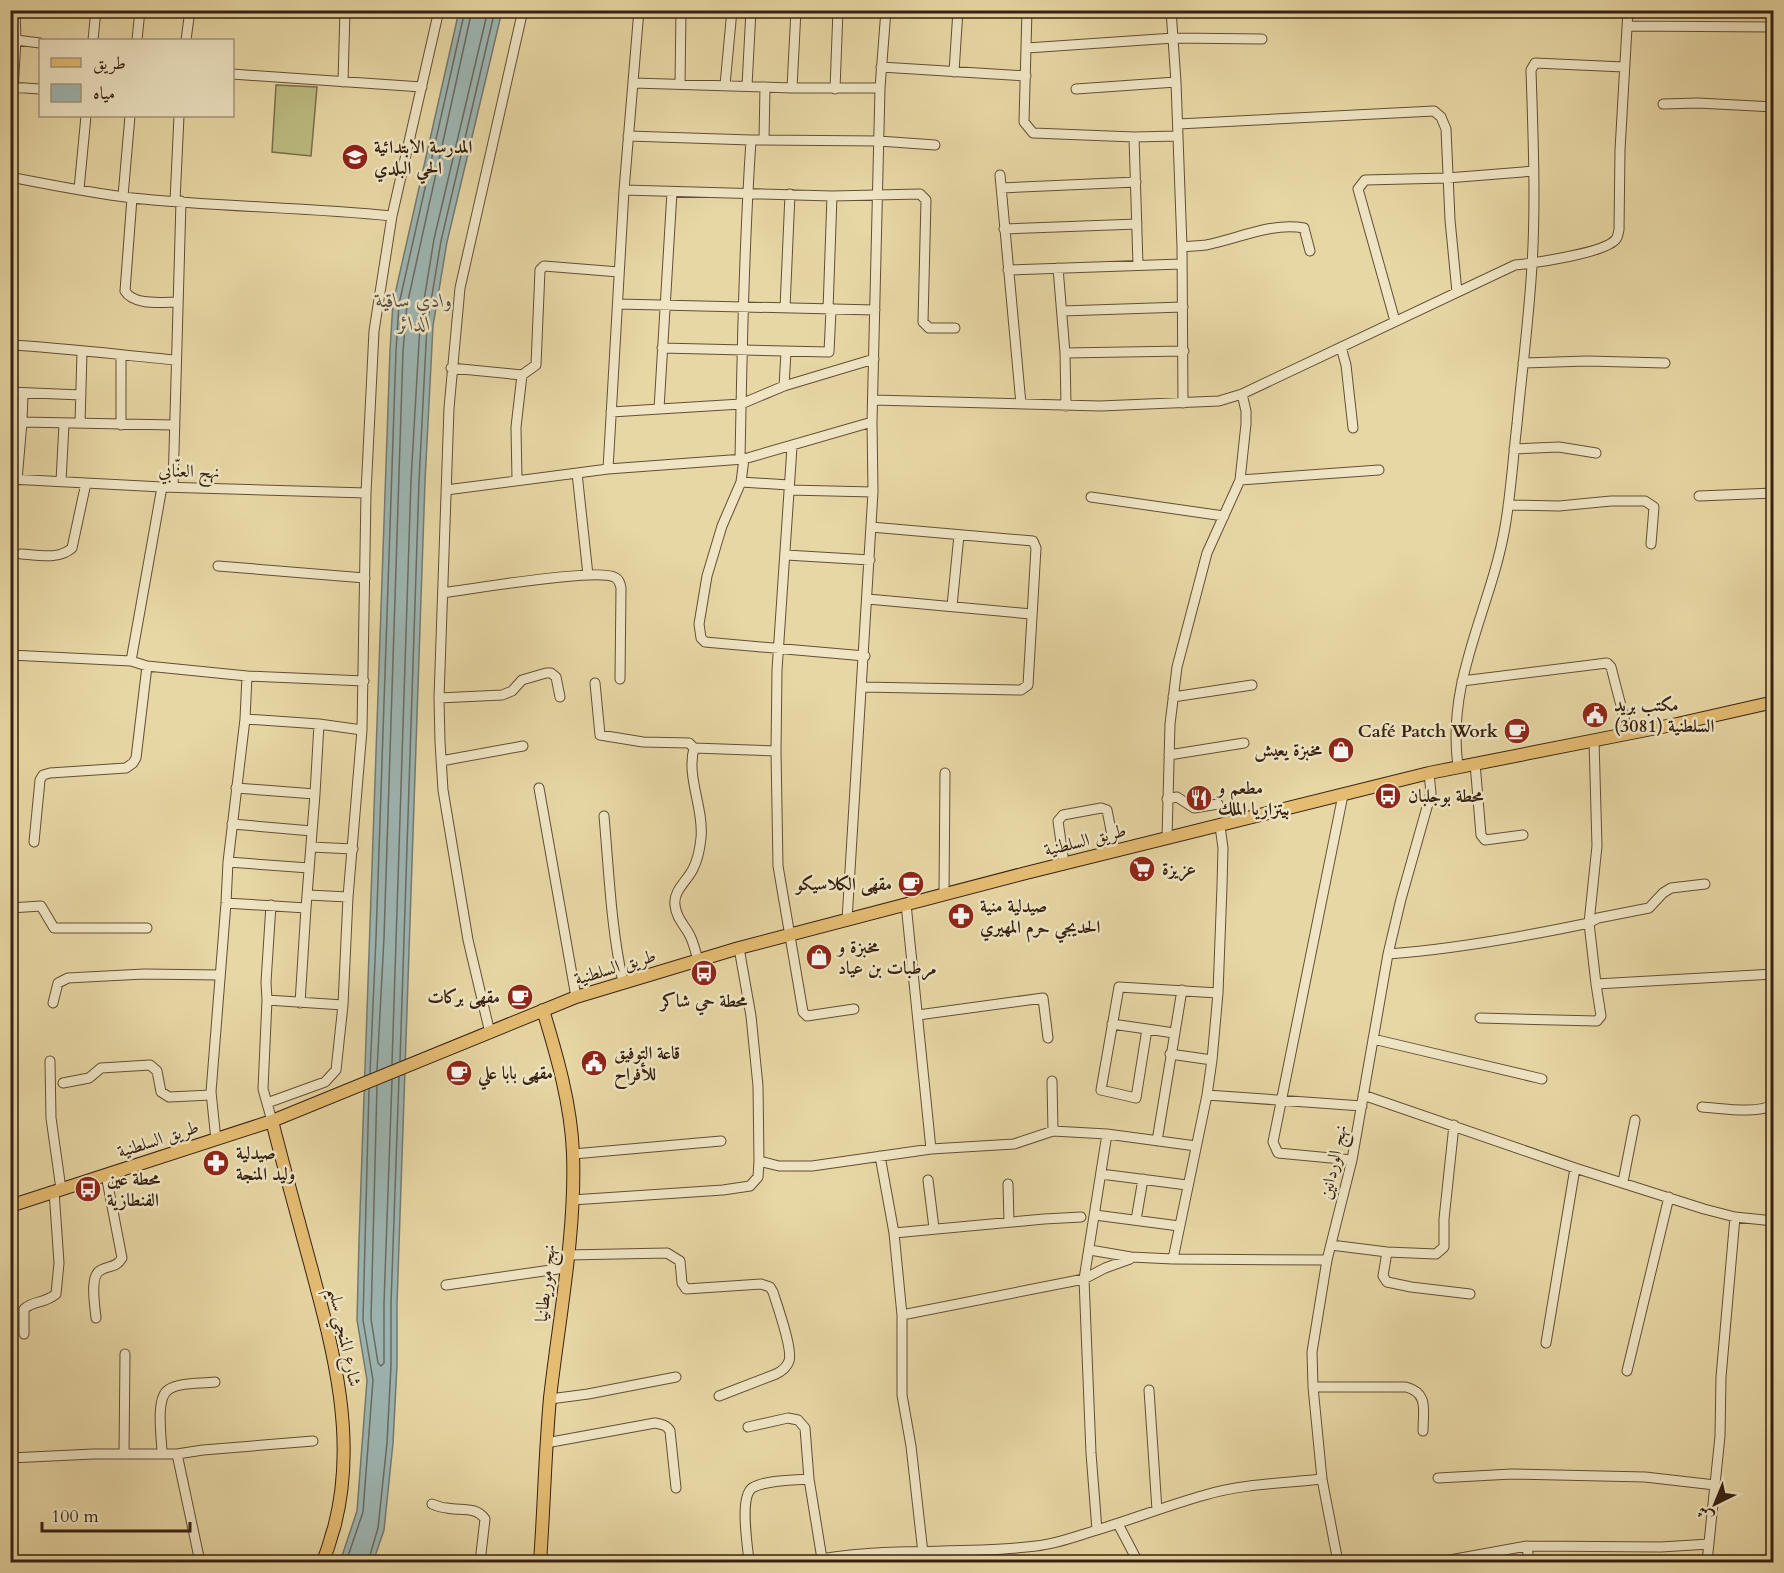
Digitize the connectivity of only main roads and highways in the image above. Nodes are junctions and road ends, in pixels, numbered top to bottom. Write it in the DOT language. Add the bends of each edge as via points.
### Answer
graph roads {
  1 [pos="1773,702"];
  2 [pos="543,1010"];
  3 [pos="272,1121"];
  4 [pos="13,1205"];
  5 [pos="322,1563"];
  6 [pos="540,1563"];
  1 -- 2 [label="main road, طريق السلطنية" via="1458,766 1064,863 739,948"];
  2 -- 3 [label="main road, طريق السلطنية"];
  2 -- 6 [label="main road, نهج موريطانيا" via="559,1065 573,1154 572,1200 546,1443"];
  3 -- 4 [label="main road, طريق السلطنية"];
  3 -- 5 [label="main road, شارع المنجي سليم" via="332,1348 340,1396 345,1449 342,1492"];
}
